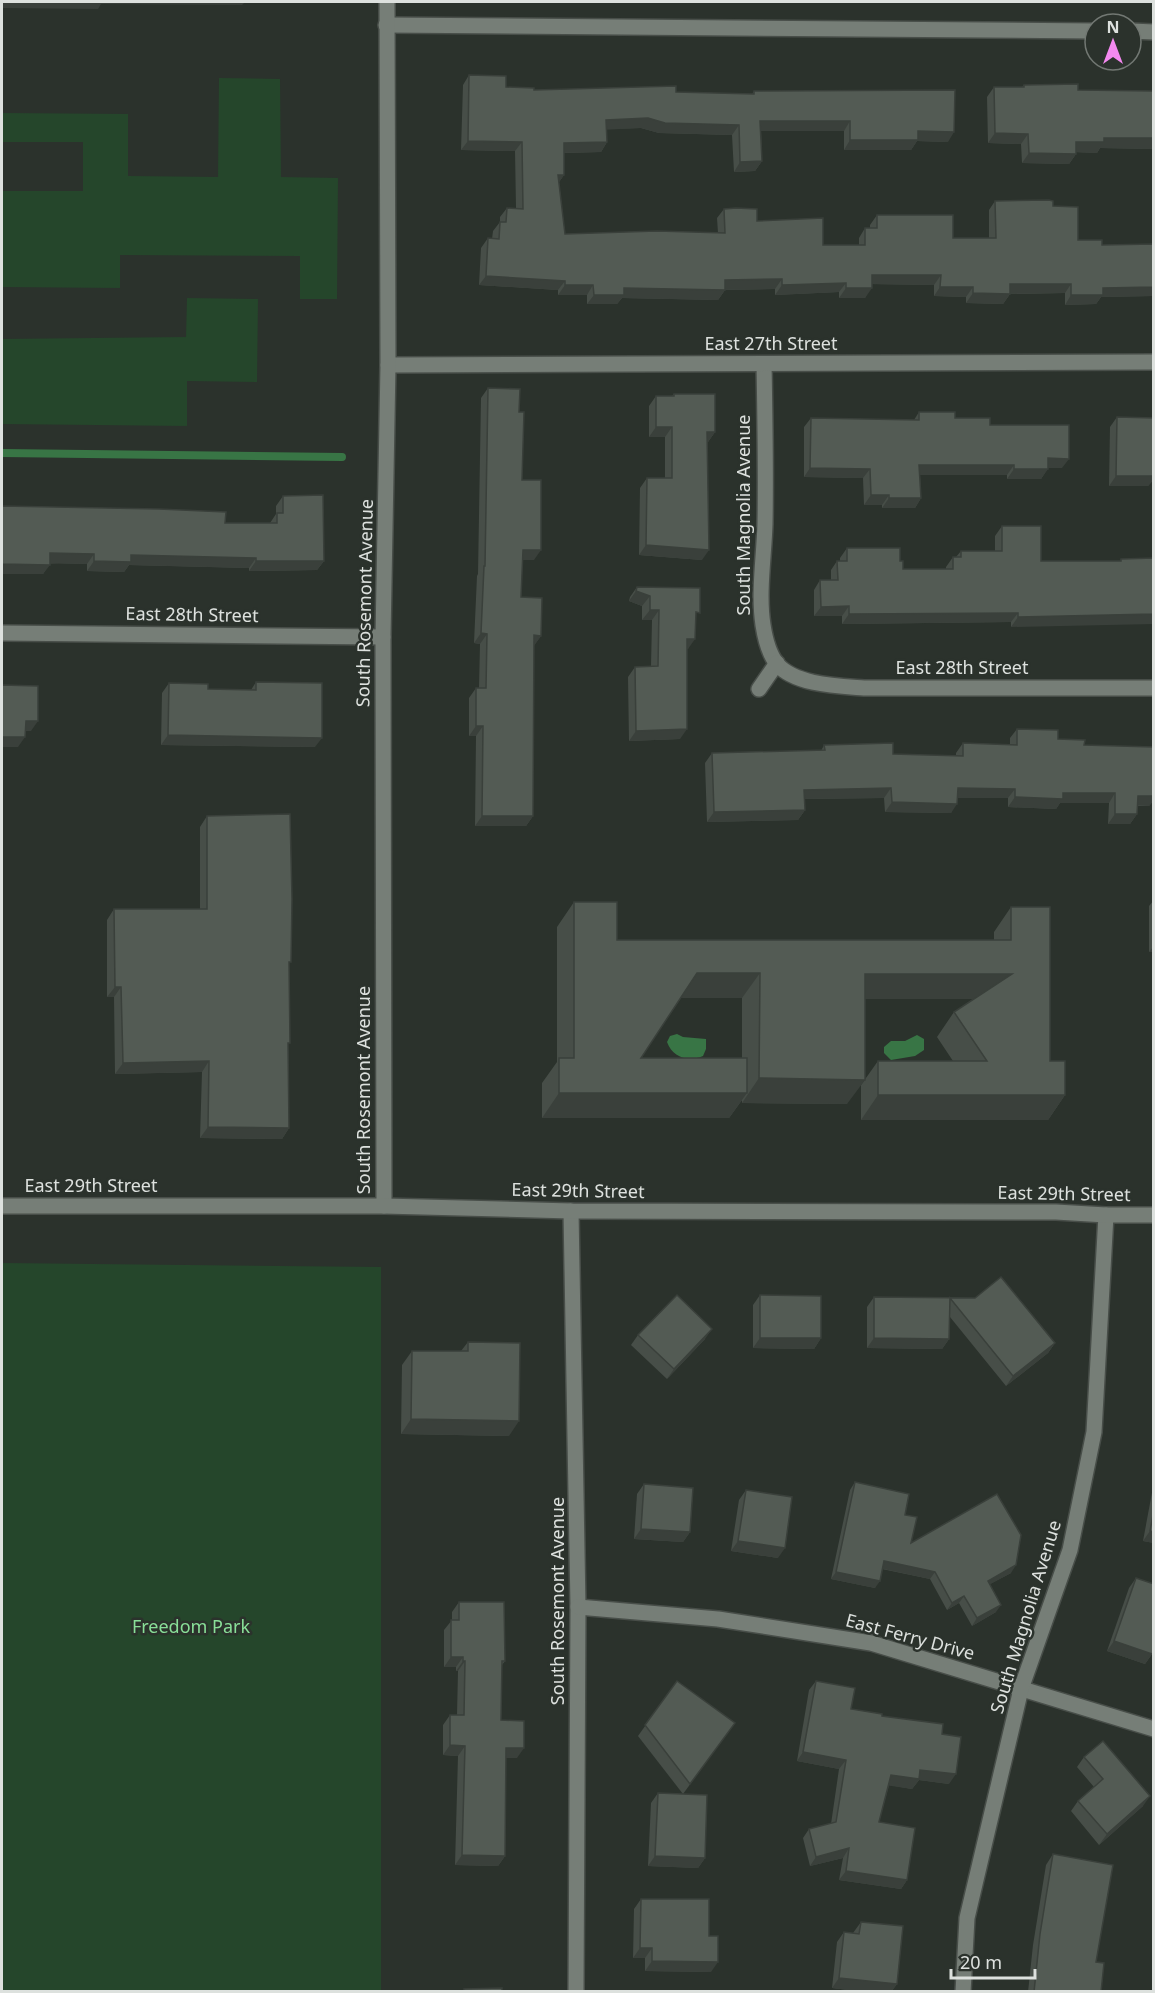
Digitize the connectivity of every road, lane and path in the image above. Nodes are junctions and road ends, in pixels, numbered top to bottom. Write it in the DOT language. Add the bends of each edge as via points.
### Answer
graph roads {
  1 [pos="387,2"];
  2 [pos="386,25"];
  3 [pos="1083,31"];
  4 [pos="1154,362"];
  5 [pos="764,363"];
  6 [pos="388,365"];
  7 [pos="2,633"];
  8 [pos="383,637"];
  9 [pos="777,663"];
  10 [pos="1154,688"];
  11 [pos="759,689"];
  12 [pos="2,1206"];
  13 [pos="384,1206"];
  14 [pos="571,1211"];
  15 [pos="1106,1215"];
  16 [pos="1154,1215"];
  17 [pos="578,1607"];
  18 [pos="1022,1689"];
  19 [pos="1154,1729"];
  20 [pos="576,1992"];
  21 [pos="963,1992"];
  1 -- 2 [label="street, South Rosemont Avenue"];
  2 -- 3 [label="street"];
  2 -- 6 [label="street, South Rosemont Avenue"];
  4 -- 5 [label="street, East 27th Street"];
  5 -- 6 [label="street, East 27th Street"];
  5 -- 9 [label="street, South Magnolia Avenue" via="762,614 765,639"];
  6 -- 8 [label="street, South Rosemont Avenue"];
  7 -- 8 [label="street, East 28th Street"];
  8 -- 13 [label="street, South Rosemont Avenue"];
  9 -- 10 [label="street, East 28th Street" via="786,672 805,680 853,687"];
  9 -- 11 [label="street"];
  12 -- 13 [label="street, East 29th Street"];
  13 -- 14 [label="street, East 29th Street"];
  14 -- 15 [label="street, East 29th Street"];
  14 -- 17 [label="street, South Rosemont Avenue"];
  15 -- 16 [label="street, East 29th Street"];
  15 -- 18 [label="street, South Magnolia Avenue" via="1094,1432 1070,1550"];
  17 -- 18 [label="street, East Ferry Drive" via="718,1619 871,1643"];
  17 -- 20 [label="street, South Rosemont Avenue"];
  18 -- 19 [label="street, East Ferry Drive"];
  18 -- 21 [label="street, South Magnolia Avenue" via="967,1918"];
}
